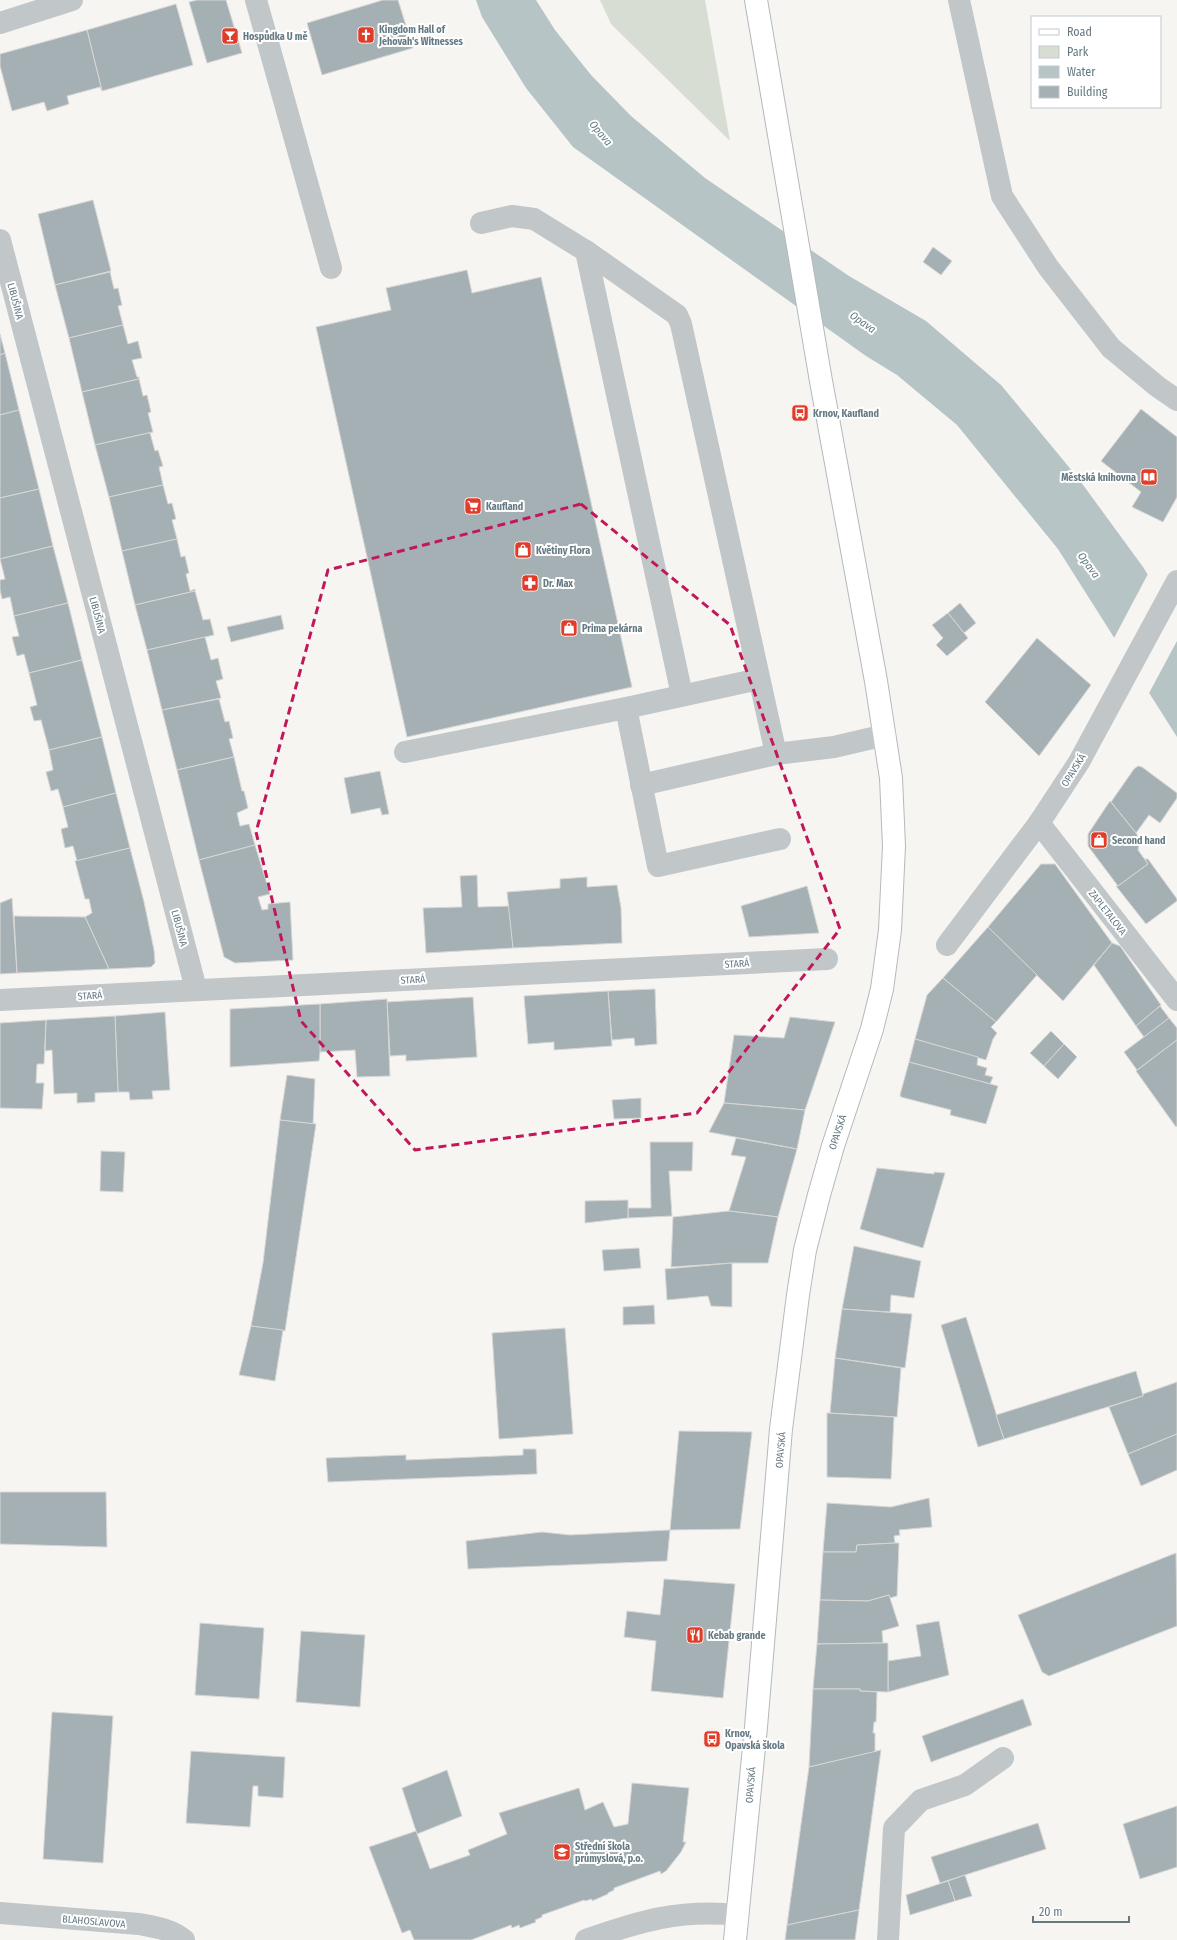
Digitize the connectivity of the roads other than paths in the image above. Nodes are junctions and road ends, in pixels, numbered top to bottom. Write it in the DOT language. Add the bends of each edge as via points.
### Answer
graph roads {
  1 [pos="72,0"];
  2 [pos="256,0"];
  3 [pos="756,0"];
  4 [pos="959,0"];
  5 [pos="0,23"];
  6 [pos="481,223"];
  7 [pos="0,240"];
  8 [pos="586,251"];
  9 [pos="330,268"];
  10 [pos="1177,400"];
  11 [pos="1177,581"];
  12 [pos="759,679"];
  13 [pos="682,695"];
  14 [pos="626,708"];
  15 [pos="885,736"];
  16 [pos="405,752"];
  17 [pos="776,754"];
  18 [pos="641,785"];
  19 [pos="1039,823"];
  20 [pos="780,839"];
  21 [pos="947,945"];
  22 [pos="827,959"];
  23 [pos="196,989"];
  24 [pos="0,1000"];
  25 [pos="1177,1000"];
  26 [pos="1003,1758"];
  27 [pos="0,1913"];
  28 [pos="738,1915"];
  29 [pos="184,1940"];
  30 [pos="586,1940"];
  31 [pos="735,1940"];
  32 [pos="888,1940"];
  1 -- 5 [label="street"];
  2 -- 9 [label="street"];
  3 -- 15 [label="main road, OPAVSKÁ"];
  4 -- 10 [label="street" via="1002,196 1048,267 1111,348"];
  6 -- 8 [label="street" via="512,216 534,219"];
  7 -- 23 [label="street, LIBUŠINA"];
  8 -- 12 [label="street" via="671,310 681,324"];
  8 -- 13 [label="street"];
  11 -- 19 [label="street, OPAVSKÁ" via="1079,762"];
  12 -- 13 [label="street"];
  12 -- 17 [label="street"];
  13 -- 14 [label="street"];
  14 -- 16 [label="street"];
  14 -- 18 [label="street"];
  15 -- 17 [label="street" via="834,748"];
  15 -- 28 [label="main road, OPAVSKÁ" via="891,778 894,846 885,972 874,1022 833,1146 805,1250 782,1429"];
  17 -- 18 [label="street"];
  18 -- 20 [label="street" via="658,866"];
  19 -- 21 [label="street, OPAVSKÁ"];
  19 -- 25 [label="street, ZAPLETALOVA"];
  22 -- 23 [label="street, STARÁ"];
  23 -- 24 [label="street, STARÁ"];
  26 -- 32 [label="street" via="965,1785 921,1800 894,1828"];
  27 -- 29 [label="street, BLAHOSLAVOVA" via="139,1924 178,1934"];
  28 -- 30 [label="street" via="674,1914 631,1924"];
  28 -- 31 [label="main road, OPAVSKÁ"];
}
